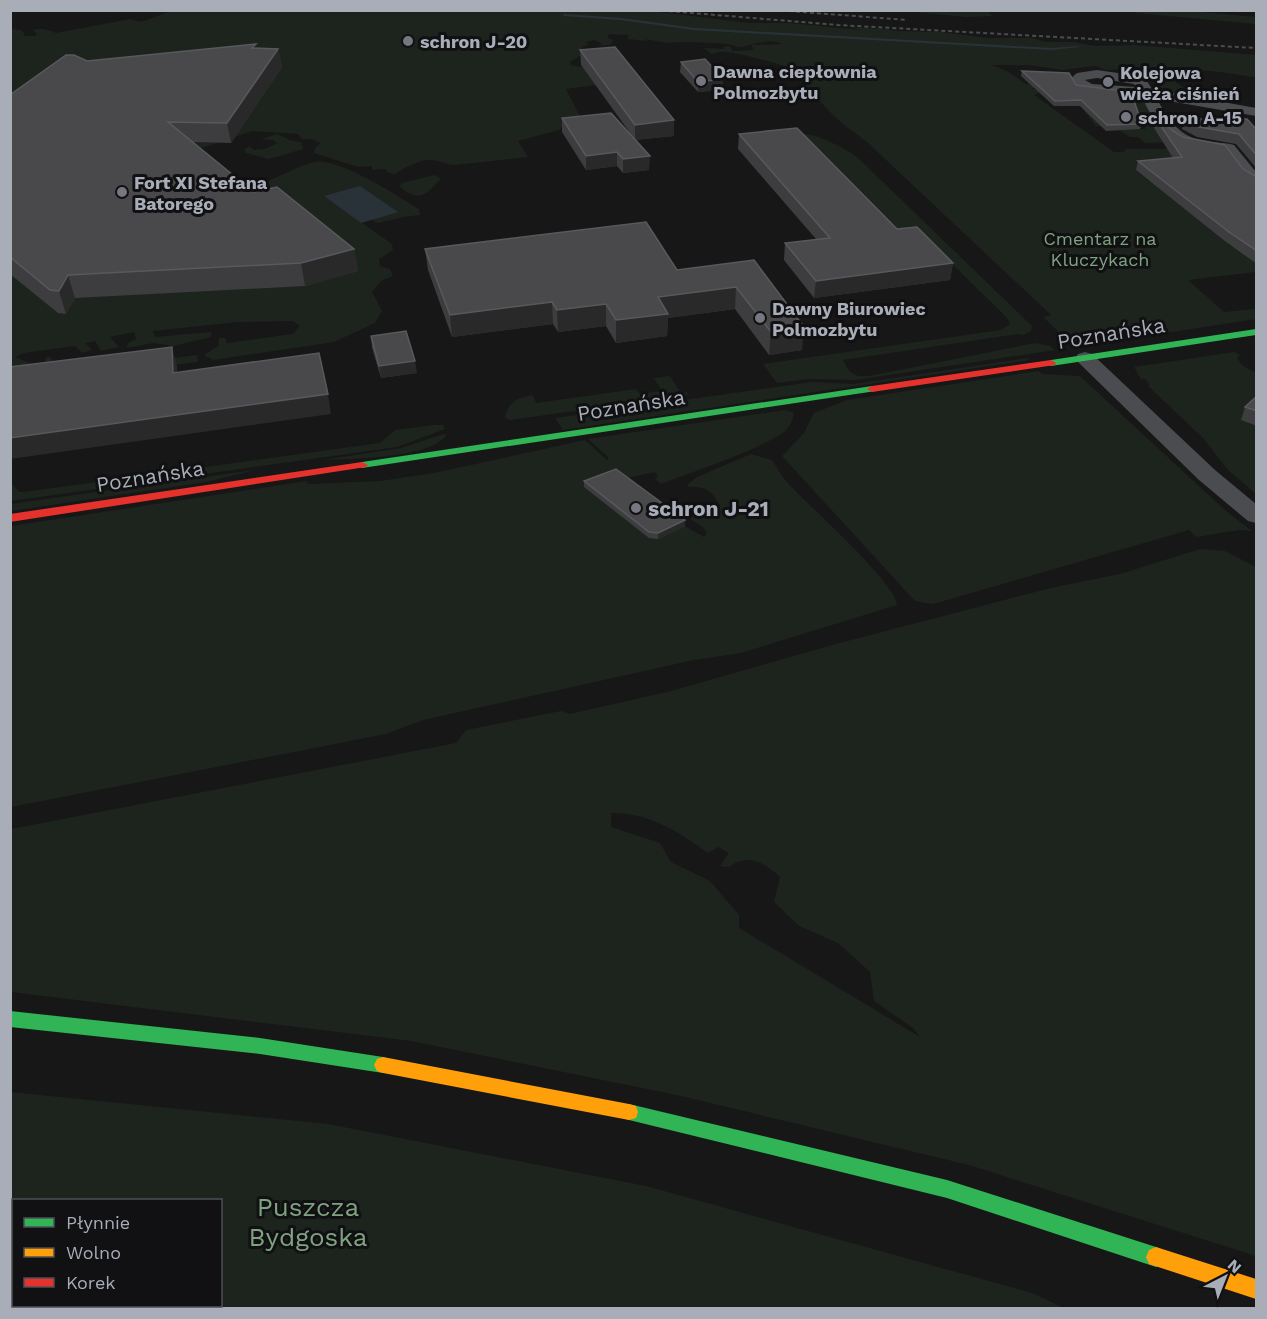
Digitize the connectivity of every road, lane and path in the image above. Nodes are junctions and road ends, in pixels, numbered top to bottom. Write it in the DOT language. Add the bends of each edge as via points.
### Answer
graph roads {
  1 [pos="1092,88"];
  2 [pos="1144,89"];
  3 [pos="1257,112"];
  4 [pos="1257,181"];
  5 [pos="1257,332"];
  6 [pos="1085,358"];
  7 [pos="1257,516"];
  8 [pos="10,518"];
  9 [pos="10,1019"];
  10 [pos="1257,1289"];
  1 -- 2 [label="street"];
  2 -- 3 [label="street"];
  2 -- 4 [label="street" via="1171,135 1228,148"];
  5 -- 6 [label="main road, Poznańska"];
  6 -- 7 [label="street" via="1207,476"];
  6 -- 8 [label="main road, Poznańska"];
  9 -- 10 [label="main road" via="271,1047 640,1114 947,1189"];
}
